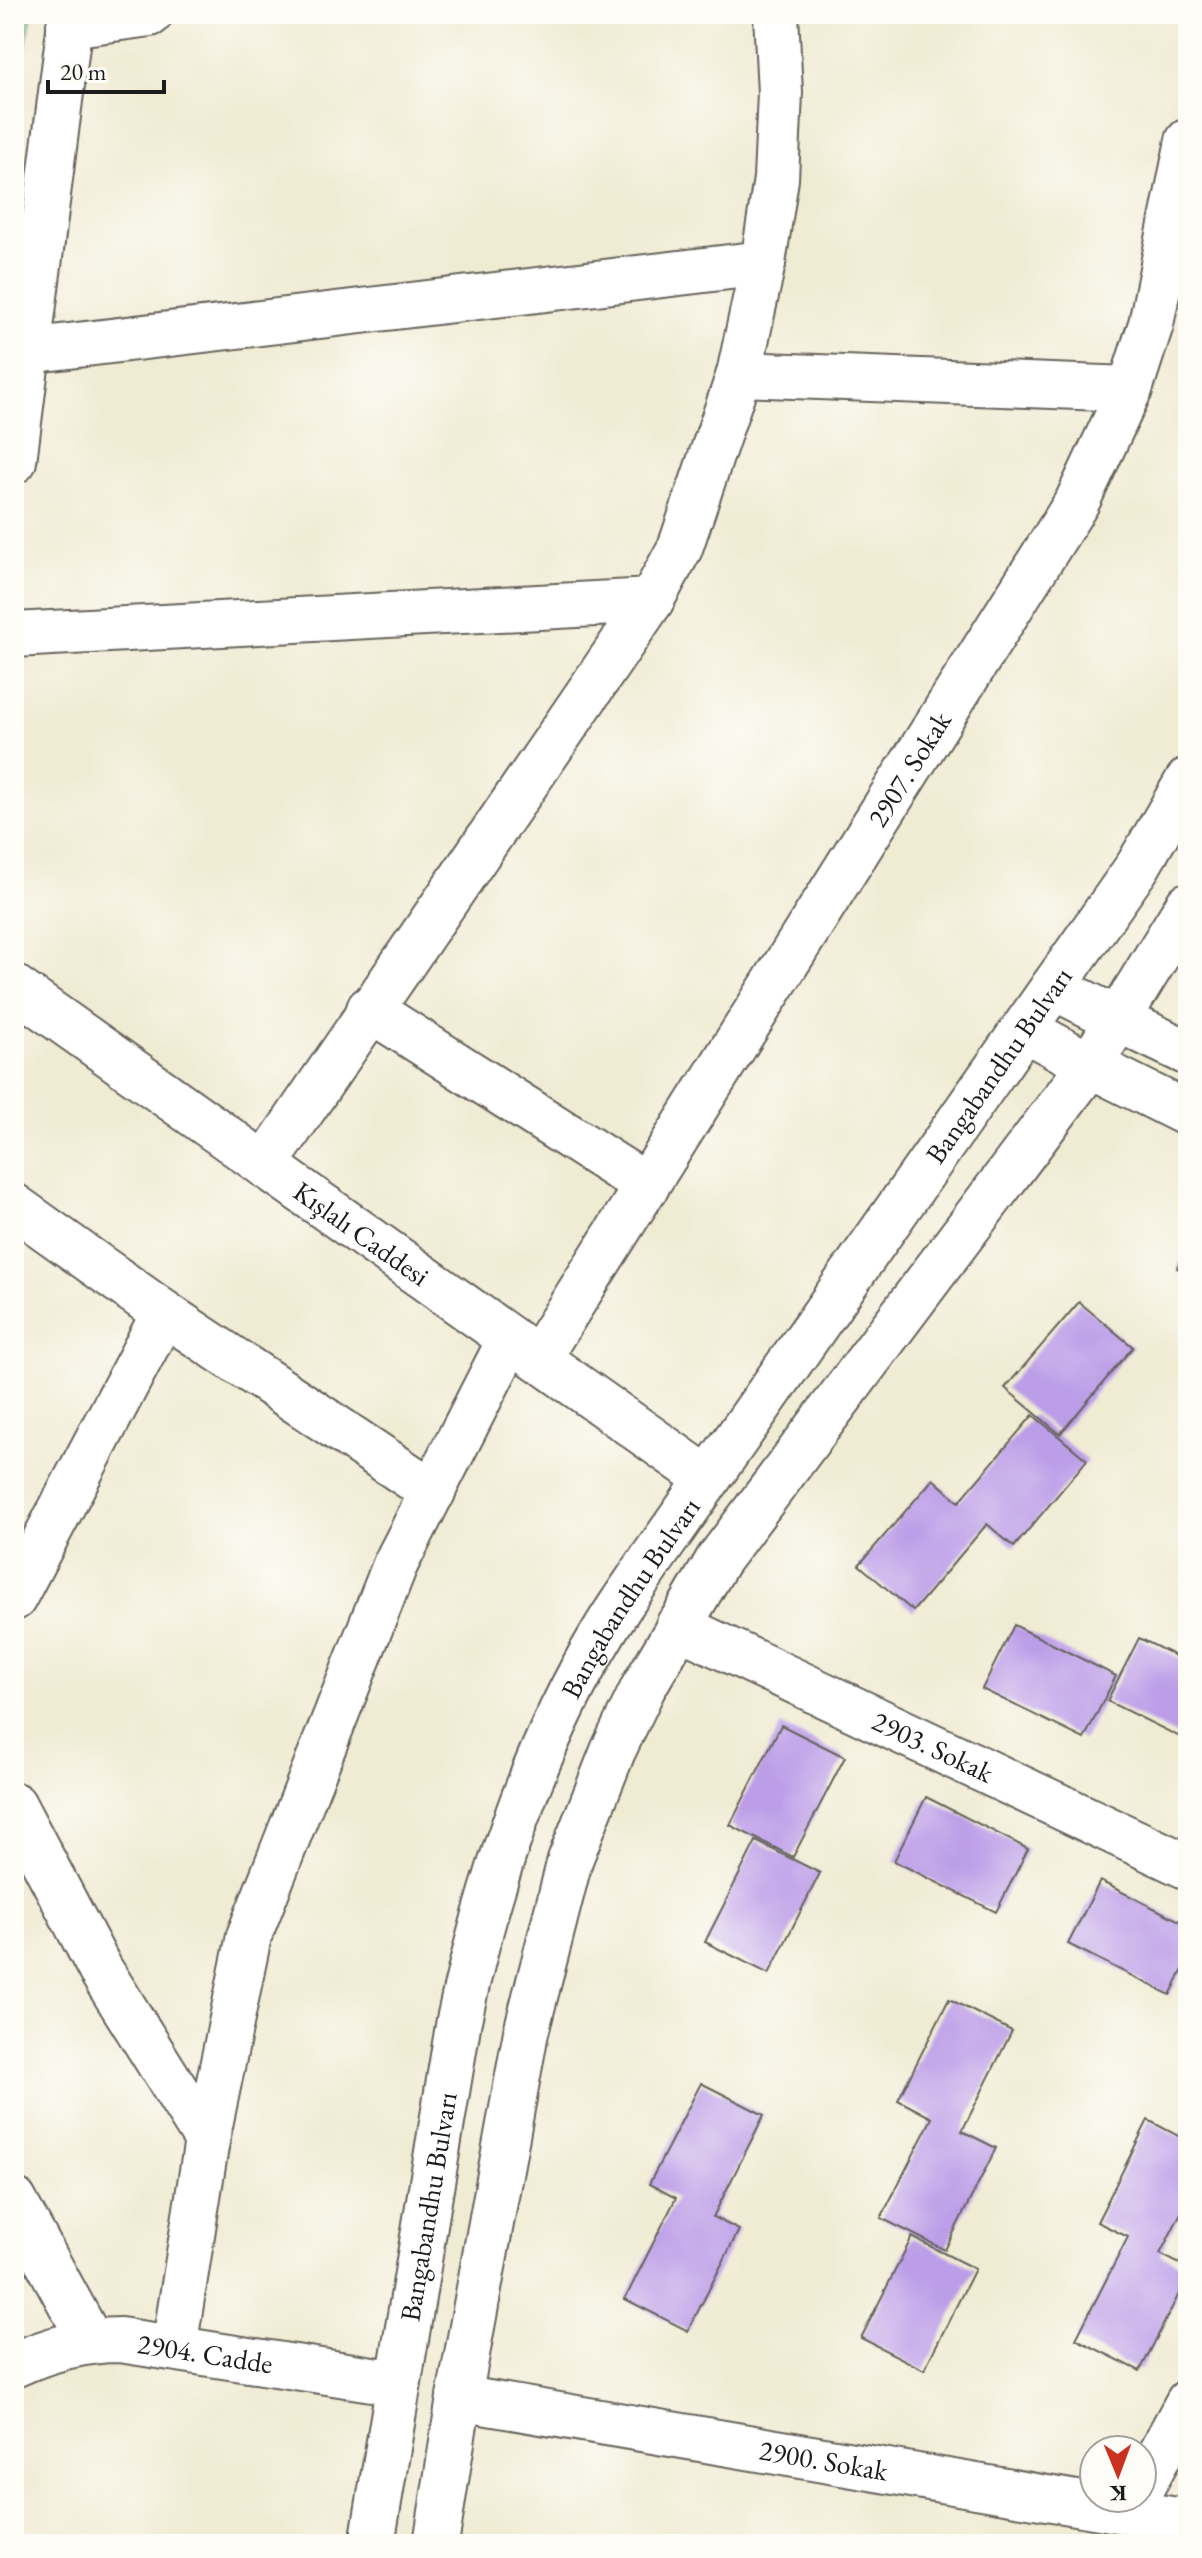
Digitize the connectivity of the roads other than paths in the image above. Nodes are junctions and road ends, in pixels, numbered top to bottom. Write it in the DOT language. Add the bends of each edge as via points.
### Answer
graph roads {
  1 [pos="150,14"];
  2 [pos="776,14"];
  3 [pos="70,19"];
  4 [pos="1188,141"];
  5 [pos="763,263"];
  6 [pos="27,351"];
  7 [pos="739,374"];
  8 [pos="1130,389"];
  9 [pos="14,461"];
  10 [pos="651,601"];
  11 [pos="14,635"];
  12 [pos="1188,780"];
  13 [pos="1188,905"];
  14 [pos="14,987"];
  15 [pos="1053,987"];
  16 [pos="369,1009"];
  17 [pos="1119,1020"];
  18 [pos="1024,1029"];
  19 [pos="1188,1053"];
  20 [pos="1090,1065"];
  21 [pos="1188,1114"];
  22 [pos="265,1165"];
  23 [pos="647,1186"];
  24 [pos="14,1206"];
  25 [pos="164,1313"];
  26 [pos="524,1349"];
  27 [pos="708,1479"];
  28 [pos="433,1492"];
  29 [pos="14,1598"];
  30 [pos="678,1626"];
  31 [pos="14,1805"];
  32 [pos="1188,1867"];
  33 [pos="207,2140"];
  34 [pos="14,2200"];
  35 [pos="90,2340"];
  36 [pos="174,2348"];
  37 [pos="14,2365"];
  38 [pos="398,2383"];
  39 [pos="459,2398"];
  40 [pos="1188,2402"];
  41 [pos="1158,2461"];
  42 [pos="1078,2501"];
  43 [pos="1151,2514"];
  44 [pos="1188,2522"];
  45 [pos="372,2544"];
  46 [pos="436,2544"];
  1 -- 3 [label="street"];
  2 -- 5 [label="street" via="776,179"];
  3 -- 6 [label="street"];
  4 -- 8 [label="street, 2907. Sokak" via="1151,324"];
  5 -- 6 [label="street"];
  5 -- 7 [label="street"];
  6 -- 9 [label="street"];
  7 -- 8 [label="street"];
  7 -- 10 [label="street" via="680,548"];
  8 -- 23 [label="street, 2907. Sokak" via="1077,502"];
  10 -- 11 [label="street"];
  10 -- 16 [label="street"];
  12 -- 15 [label="street, Bangabandhu Bulvarı" via="1138,866"];
  13 -- 17 [label="street, Bangabandhu Bulvarı"];
  14 -- 22 [label="street, Kışlalı Caddesi"];
  15 -- 17 [label="street"];
  15 -- 18 [label="street, Bangabandhu Bulvarı"];
  16 -- 22 [label="street"];
  16 -- 23 [label="street"];
  17 -- 19 [label="street"];
  17 -- 20 [label="street, Bangabandhu Bulvarı"];
  18 -- 20 [label="street"];
  18 -- 27 [label="street, Bangabandhu Bulvarı"];
  20 -- 21 [label="street"];
  20 -- 30 [label="street, Bangabandhu Bulvarı" via="718,1560"];
  22 -- 26 [label="street, Kışlalı Caddesi"];
  23 -- 26 [label="street, 2907. Sokak"];
  24 -- 25 [label="street"];
  25 -- 28 [label="street"];
  25 -- 29 [label="street"];
  26 -- 27 [label="street, Kışlalı Caddesi"];
  26 -- 28 [label="street, 2907. Sokak"];
  27 -- 38 [label="street, Bangabandhu Bulvarı" via="602,1635 529,1786 470,1968"];
  28 -- 33 [label="street, 2907. Sokak" via="395,1565 249,1936"];
  30 -- 32 [label="street, 2903. Sokak"];
  30 -- 39 [label="street, Bangabandhu Bulvarı" via="613,1751 570,1860 526,2032"];
  31 -- 33 [label="street" via="100,1969"];
  33 -- 36 [label="street, 2907. Sokak"];
  34 -- 35 [label="street"];
  35 -- 36 [label="street, 2904. Cadde"];
  35 -- 37 [label="street, 2904. Cadde"];
  36 -- 38 [label="street, 2904. Cadde"];
  38 -- 45 [label="street, Bangabandhu Bulvarı"];
  39 -- 42 [label="street, 2900. Sokak"];
  39 -- 46 [label="street, Bangabandhu Bulvarı"];
  40 -- 41 [label="street"];
  43 -- 44 [label="street, 2900. Sokak"];
}
